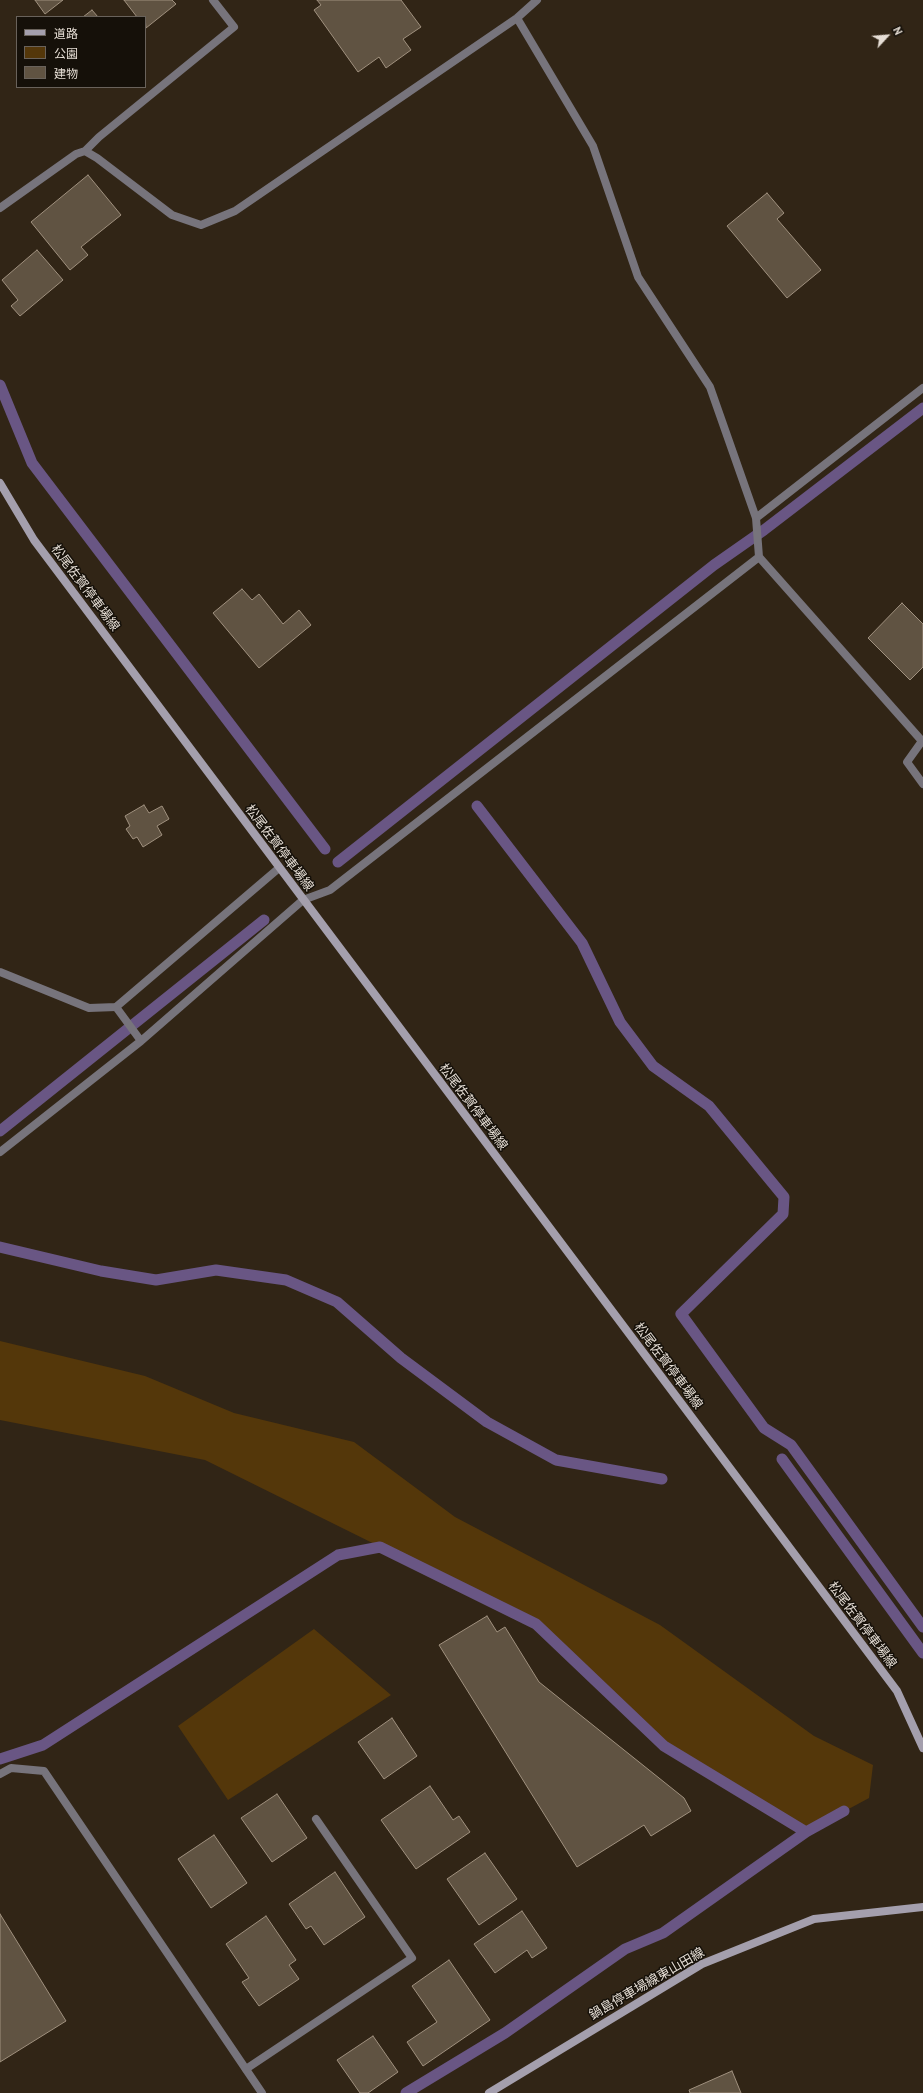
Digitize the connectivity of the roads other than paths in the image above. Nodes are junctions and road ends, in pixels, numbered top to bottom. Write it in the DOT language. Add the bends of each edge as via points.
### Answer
graph roads {
  1 [pos="213,0"];
  2 [pos="537,0"];
  3 [pos="517,18"];
  4 [pos="85,151"];
  5 [pos="0,208"];
  6 [pos="923,388"];
  7 [pos="0,483"];
  8 [pos="756,518"];
  9 [pos="759,557"];
  10 [pos="923,741"];
  11 [pos="923,784"];
  12 [pos="279,868"];
  13 [pos="303,900"];
  14 [pos="0,972"];
  15 [pos="116,1006"];
  16 [pos="141,1041"];
  17 [pos="0,1152"];
  18 [pos="923,1748"];
  19 [pos="0,1774"];
  20 [pos="316,1819"];
  21 [pos="923,1907"];
  22 [pos="246,2069"];
  23 [pos="262,2093"];
  24 [pos="489,2093"];
  1 -- 4 [label="street" via="234,27"];
  2 -- 3 [label="street"];
  3 -- 4 [label="street" via="235,211 202,224 172,215"];
  3 -- 8 [label="street" via="594,146 638,277 710,387"];
  4 -- 5 [label="street" via="76,154"];
  6 -- 8 [label="street"];
  7 -- 12 [label="main road, 松尾佐賀停車場線" via="34,540"];
  8 -- 9 [label="street"];
  9 -- 10 [label="street"];
  9 -- 13 [label="street" via="330,890"];
  10 -- 11 [label="street" via="907,762"];
  12 -- 13 [label="main road, 松尾佐賀停車場線"];
  12 -- 15 [label="street"];
  13 -- 16 [label="street"];
  13 -- 18 [label="main road, 松尾佐賀停車場線" via="897,1691"];
  14 -- 15 [label="street" via="89,1008"];
  15 -- 16 [label="street"];
  16 -- 17 [label="street"];
  19 -- 22 [label="street" via="11,1768 44,1771"];
  20 -- 22 [label="street" via="412,1958"];
  21 -- 24 [label="main road, 鍋島停車場線東山田線" via="814,1919 702,1964"];
  22 -- 23 [label="street"];
}
